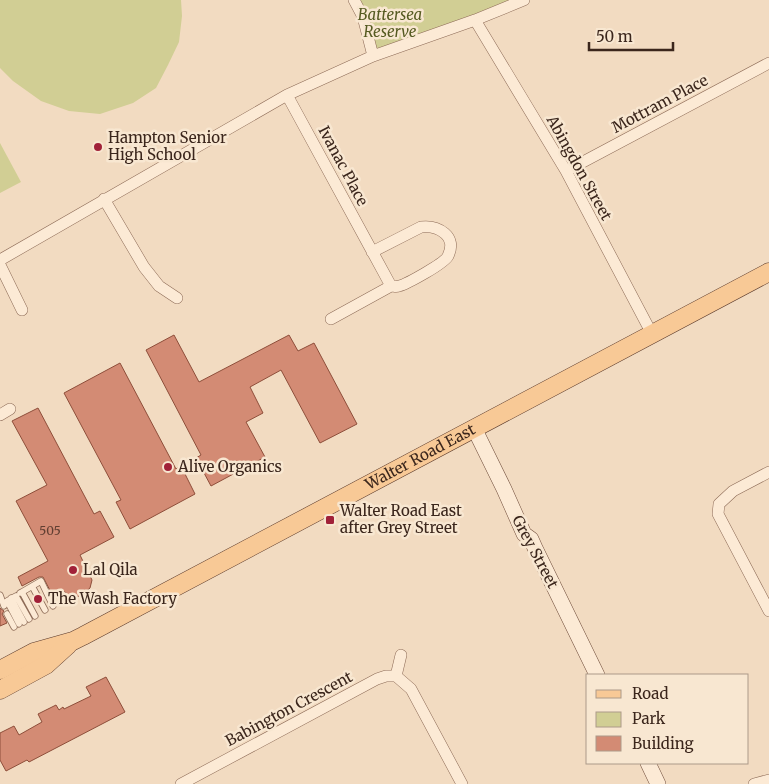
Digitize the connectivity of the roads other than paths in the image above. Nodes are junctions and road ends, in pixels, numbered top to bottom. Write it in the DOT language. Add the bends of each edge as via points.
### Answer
graph roads {
  1 [pos="354,0"];
  2 [pos="524,0"];
  3 [pos="475,20"];
  4 [pos="373,56"];
  5 [pos="769,63"];
  6 [pos="287,95"];
  7 [pos="566,171"];
  8 [pos="104,198"];
  9 [pos="372,252"];
  10 [pos="0,260"];
  11 [pos="0,266"];
  12 [pos="769,272"];
  13 [pos="391,286"];
  14 [pos="177,298"];
  15 [pos="22,310"];
  16 [pos="331,319"];
  17 [pos="652,334"];
  18 [pos="474,428"];
  19 [pos="769,472"];
  20 [pos="32,586"];
  21 [pos="22,592"];
  22 [pos="0,595"];
  23 [pos="4,606"];
  24 [pos="54,606"];
  25 [pos="45,610"];
  26 [pos="769,611"];
  27 [pos="7,614"];
  28 [pos="35,616"];
  29 [pos="72,641"];
  30 [pos="401,655"];
  31 [pos="0,670"];
  32 [pos="597,674"];
  33 [pos="396,676"];
  34 [pos="0,690"];
  35 [pos="648,764"];
  36 [pos="769,780"];
  37 [pos="182,784"];
  38 [pos="462,784"];
  39 [pos="658,784"];
  40 [pos="754,784"];
  1 -- 4 [label="street" via="363,17"];
  2 -- 3 [label="street"];
  3 -- 4 [label="street"];
  3 -- 7 [label="street, Abingdon Street"];
  4 -- 6 [label="street"];
  5 -- 7 [label="street, Mottram Place"];
  6 -- 8 [label="street"];
  6 -- 9 [label="street, Ivanac Place"];
  7 -- 17 [label="street, Abingdon Street"];
  8 -- 10 [label="street"];
  8 -- 14 [label="street" via="144,268 159,286"];
  9 -- 13 [label="street, Ivanac Place"];
  9 -- 13 [label="street" via="421,227 434,227 447,234 450,250 442,263 399,286"];
  11 -- 15 [label="street"];
  12 -- 17 [label="main road, Walter Road East"];
  13 -- 16 [label="street"];
  17 -- 18 [label="main road, Walter Road East"];
  18 -- 29 [label="main road, Walter Road East"];
  18 -- 32 [label="street, Grey Street"];
  19 -- 26 [label="street" via="733,491 719,504 718,514"];
  20 -- 21 [label="lane"];
  20 -- 24 [label="lane" via="41,581"];
  20 -- 25 [label="lane"];
  21 -- 27 [label="lane" via="14,597 21,623"];
  21 -- 28 [label="lane"];
  22 -- 23 [label="lane"];
  29 -- 31 [label="main road, Walter Road East" via="34,652"];
  29 -- 34 [label="main road, Walter Road East" via="46,665"];
  30 -- 33 [label="street"];
  33 -- 37 [label="street, Babington Crescent" via="376,679"];
  33 -- 38 [label="street" via="411,689"];
  35 -- 39 [label="street"];
  36 -- 40 [label="street"];
}
